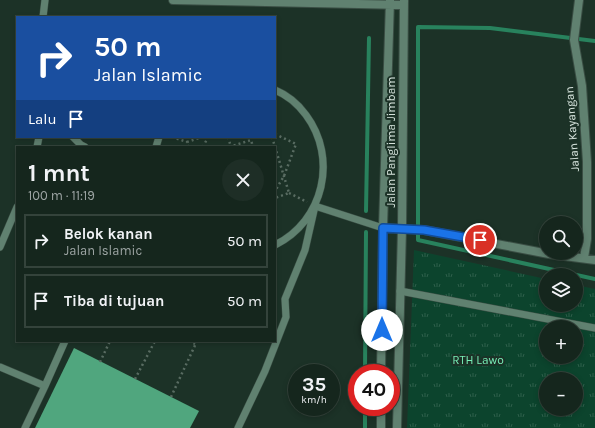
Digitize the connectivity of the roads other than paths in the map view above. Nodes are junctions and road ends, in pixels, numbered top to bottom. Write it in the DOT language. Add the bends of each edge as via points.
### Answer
graph roads {
  1 [pos="45,0"];
  2 [pos="173,0"];
  3 [pos="579,0"];
  4 [pos="390,2"];
  5 [pos="404,2"];
  6 [pos="43,16"];
  7 [pos="276,90"];
  8 [pos="74,138"];
  9 [pos="83,146"];
  10 [pos="315,206"];
  11 [pos="16,209"];
  12 [pos="383,228"];
  13 [pos="402,228"];
  14 [pos="276,244"];
  15 [pos="0,247"];
  16 [pos="584,258"];
  17 [pos="595,260"];
  18 [pos="400,291"];
  19 [pos="595,328"];
  20 [pos="65,342"];
  21 [pos="381,364"];
  22 [pos="0,367"];
  23 [pos="44,386"];
  24 [pos="381,416"];
  25 [pos="25,428"];
  26 [pos="238,428"];
  27 [pos="381,428"];
  28 [pos="397,428"];
  1 -- 6 [label="lane"];
  2 -- 4 [label="street"];
  3 -- 16 [label="street, Jalan Kayangan" via="574,40 582,86 587,162 587,239"];
  4 -- 5 [label="street"];
  4 -- 12 [label="street, Jalan Panglima Jimbam"];
  5 -- 13 [label="street, Jalan Panglima Jimbam"];
  7 -- 10 [label="lane" via="299,106 313,124 323,151 323,179"];
  8 -- 9 [label="lane"];
  10 -- 12 [label="lane"];
  10 -- 14 [label="lane" via="299,228"];
  10 -- 26 [label="lane" via="305,250 285,299 286,317 265,371"];
  11 -- 15 [label="lane"];
  12 -- 13 [label="street"];
  12 -- 21 [label="street, Jalan Panglima Jimbam"];
  13 -- 16 [label="street"];
  13 -- 18 [label="street, Jalan Panglima Jimbam"];
  16 -- 17 [label="street"];
  18 -- 19 [label="lane"];
  18 -- 28 [label="street, Jalan Panglima Jimbam"];
  20 -- 23 [label="lane"];
  22 -- 23 [label="lane"];
  23 -- 25 [label="lane"];
  24 -- 27 [label="street"];
}
